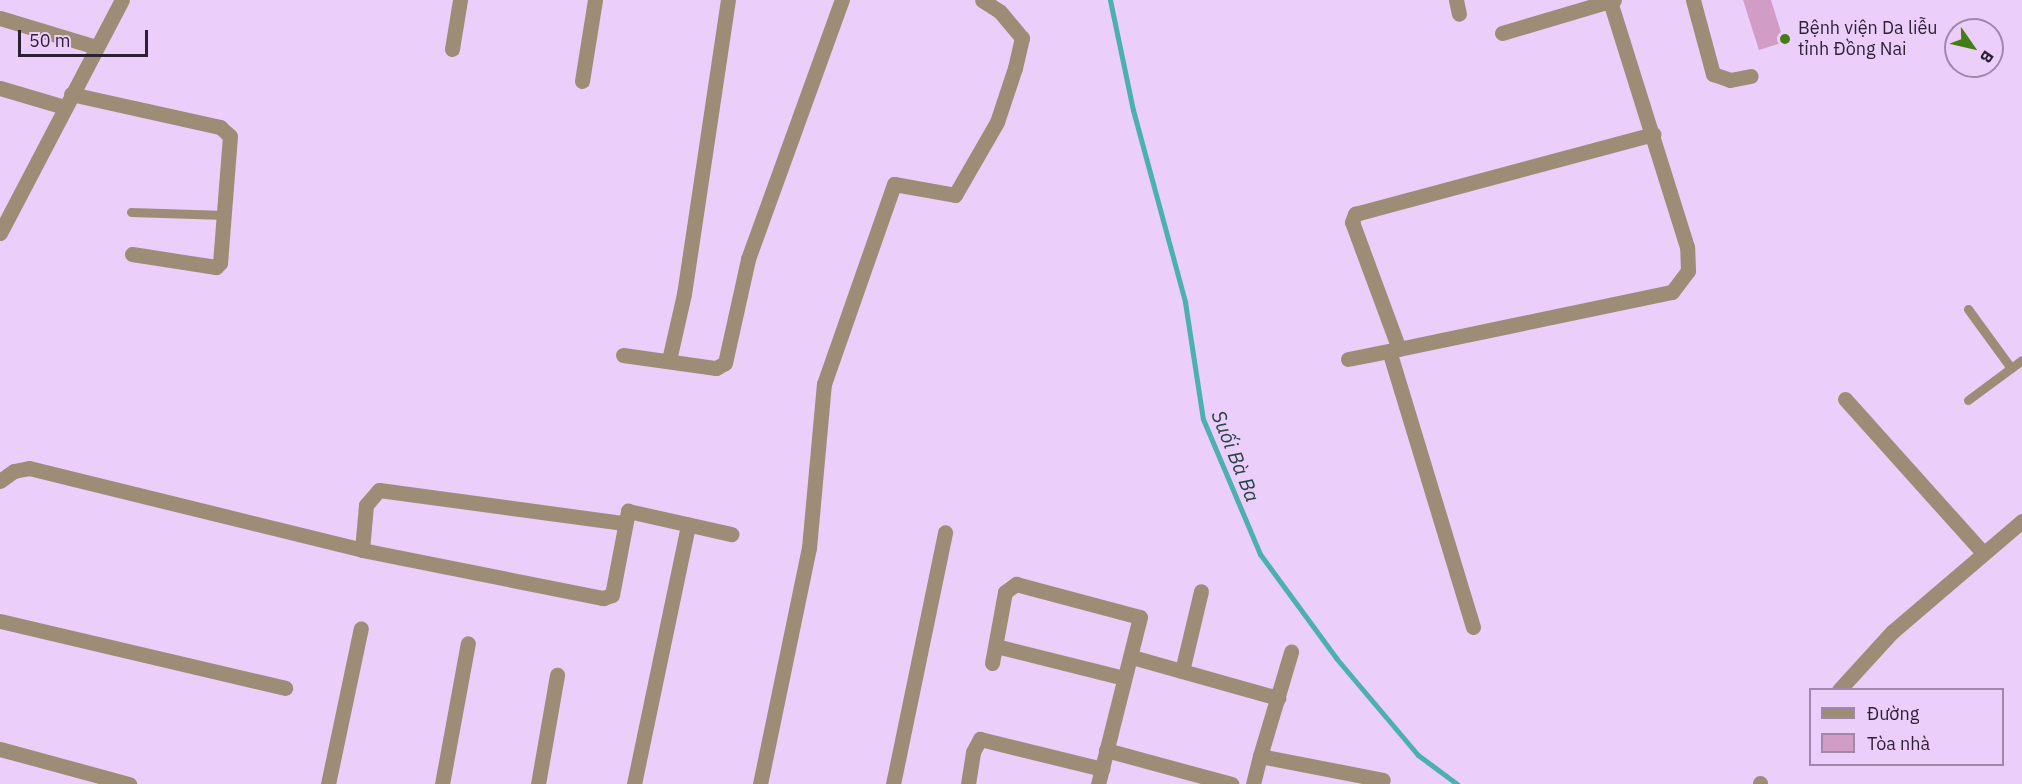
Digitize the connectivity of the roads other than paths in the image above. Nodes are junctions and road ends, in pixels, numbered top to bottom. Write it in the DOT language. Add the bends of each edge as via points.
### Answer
graph roads {
  1 [pos="122,0"];
  2 [pos="460,0"];
  3 [pos="595,0"];
  4 [pos="728,0"];
  5 [pos="842,0"];
  6 [pos="982,0"];
  7 [pos="1693,0"];
  8 [pos="1612,1"];
  9 [pos="0,18"];
  10 [pos="1502,33"];
  11 [pos="96,47"];
  12 [pos="452,49"];
  13 [pos="1751,76"];
  14 [pos="582,81"];
  15 [pos="0,87"];
  16 [pos="67,100"];
  17 [pos="1653,134"];
  18 [pos="131,212"];
  19 [pos="225,215"];
  20 [pos="0,233"];
  21 [pos="132,254"];
  22 [pos="1968,309"];
  23 [pos="1394,350"];
  24 [pos="622,355"];
  25 [pos="1348,359"];
  26 [pos="669,360"];
  27 [pos="2022,360"];
  28 [pos="2012,368"];
  29 [pos="1845,399"];
  30 [pos="1968,400"];
  31 [pos="0,482"];
  32 [pos="2022,521"];
  33 [pos="624,523"];
  34 [pos="688,525"];
  35 [pos="945,532"];
  36 [pos="731,534"];
  37 [pos="362,550"];
  38 [pos="1983,554"];
  39 [pos="1201,591"];
  40 [pos="0,621"];
  41 [pos="1473,627"];
  42 [pos="361,628"];
  43 [pos="468,643"];
  44 [pos="996,646"];
  45 [pos="1291,652"];
  46 [pos="1131,657"];
  47 [pos="993,663"];
  48 [pos="1182,671"];
  49 [pos="557,675"];
  50 [pos="1124,678"];
  51 [pos="285,688"];
  52 [pos="1841,688"];
  53 [pos="1278,698"];
  54 [pos="0,749"];
  55 [pos="1106,750"];
  56 [pos="1260,756"];
  57 [pos="1100,777"];
  58 [pos="1383,780"];
  59 [pos="129,784"];
  60 [pos="328,784"];
  61 [pos="442,784"];
  62 [pos="538,784"];
  63 [pos="634,784"];
  64 [pos="760,784"];
  65 [pos="893,784"];
  66 [pos="968,784"];
  67 [pos="1230,784"];
  68 [pos="1253,784"];
  1 -- 11 [label="street"];
  2 -- 12 [label="street"];
  3 -- 14 [label="street"];
  4 -- 26 [label="street" via="684,294"];
  5 -- 26 [label="street" via="747,259 725,363 716,368"];
  6 -- 64 [label="street" via="999,12 1022,38 1015,68 997,122 955,195 894,184 824,384 809,548"];
  7 -- 13 [label="street" via="1713,74 1730,80"];
  8 -- 10 [label="street"];
  8 -- 17 [label="street"];
  9 -- 11 [label="street"];
  11 -- 16 [label="street"];
  15 -- 16 [label="street"];
  16 -- 19 [label="street" via="225,130 230,136"];
  16 -- 20 [label="street"];
  17 -- 23 [label="street" via="1355,214 1352,222"];
  17 -- 23 [label="street" via="1687,247 1688,271 1672,292"];
  18 -- 19 [label="lane"];
  19 -- 21 [label="street" via="222,256 216,267"];
  22 -- 28 [label="lane"];
  23 -- 25 [label="street"];
  23 -- 41 [label="street"];
  24 -- 26 [label="street"];
  27 -- 28 [label="lane"];
  28 -- 30 [label="lane"];
  29 -- 38 [label="street"];
  31 -- 37 [label="street" via="14,471 29,468"];
  32 -- 38 [label="street"];
  33 -- 34 [label="street" via="628,511"];
  33 -- 37 [label="street" via="379,490 366,505"];
  33 -- 37 [label="street" via="609,598"];
  34 -- 36 [label="street"];
  34 -- 63 [label="street"];
  35 -- 65 [label="street"];
  38 -- 52 [label="street" via="1892,632"];
  39 -- 48 [label="street"];
  40 -- 51 [label="street"];
  42 -- 60 [label="street"];
  43 -- 61 [label="street"];
  44 -- 46 [label="street" via="1005,592 1016,584 1138,615 1141,623"];
  44 -- 47 [label="street"];
  44 -- 50 [label="street"];
  45 -- 53 [label="street"];
  46 -- 48 [label="street"];
  46 -- 50 [label="street"];
  48 -- 53 [label="street"];
  49 -- 62 [label="street"];
  50 -- 55 [label="street"];
  53 -- 56 [label="street"];
  54 -- 59 [label="street"];
  55 -- 57 [label="street"];
  55 -- 67 [label="street"];
  56 -- 58 [label="street"];
  56 -- 68 [label="street"];
  57 -- 66 [label="street" via="980,739 973,752"];
}
